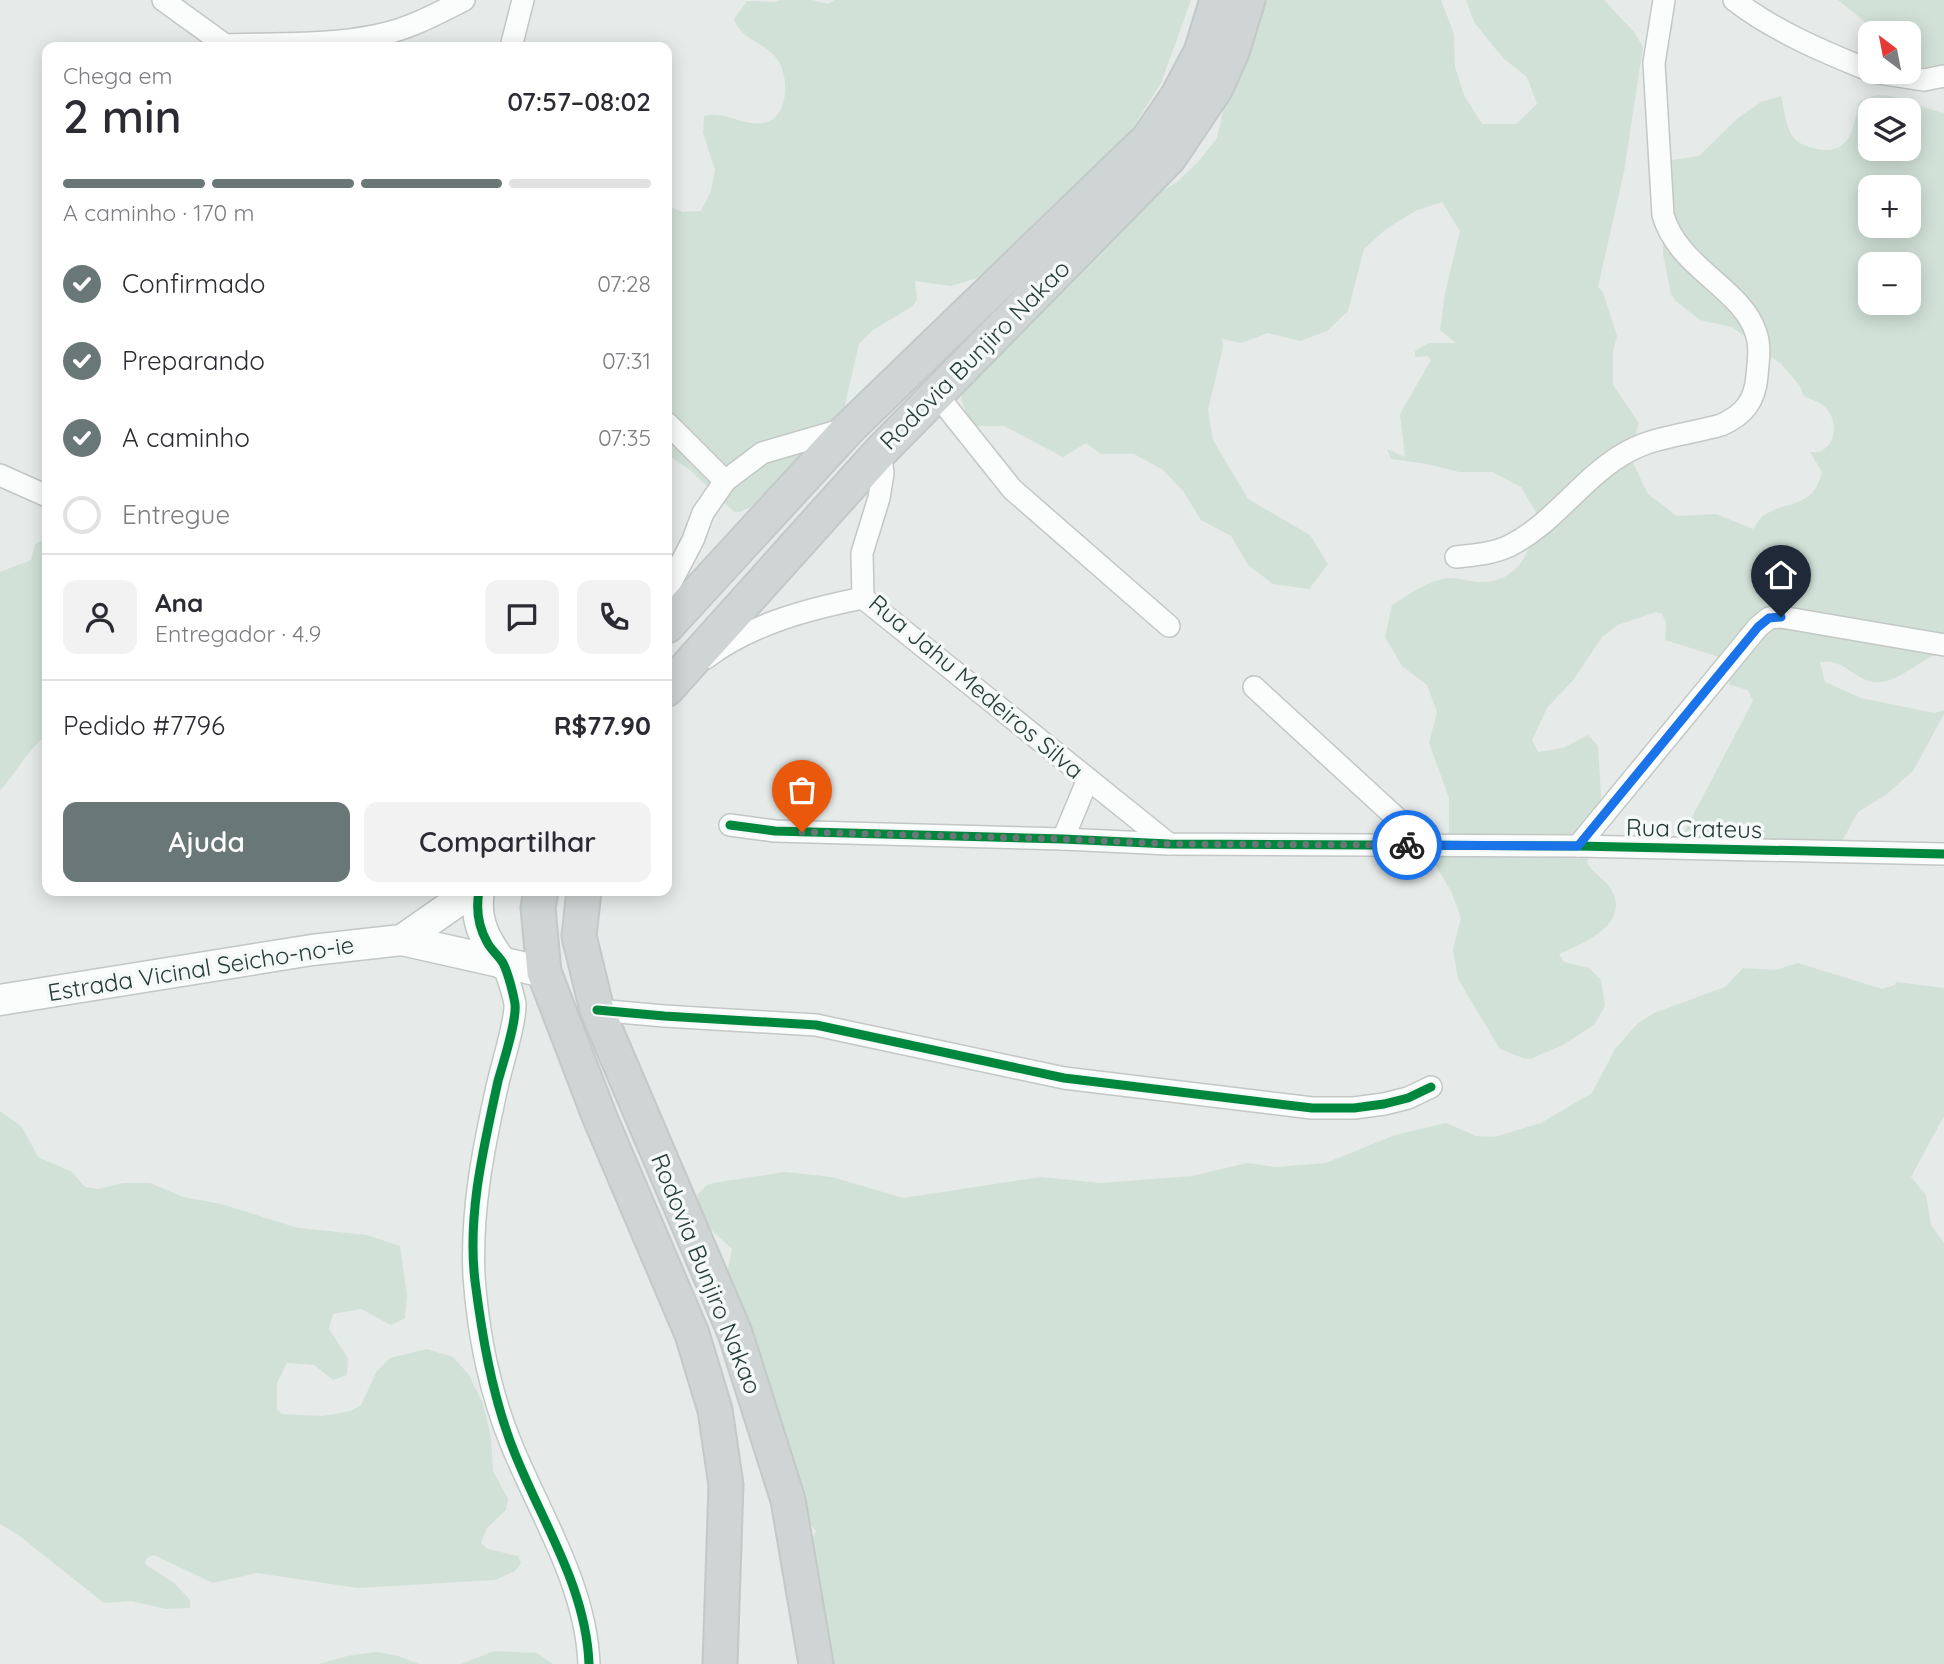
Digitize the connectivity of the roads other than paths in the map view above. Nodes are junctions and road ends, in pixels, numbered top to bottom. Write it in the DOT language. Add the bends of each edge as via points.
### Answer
graph roads {
  1 [pos="163,0"];
  2 [pos="464,0"];
  3 [pos="523,0"];
  4 [pos="1217,0"];
  5 [pos="1248,0"];
  6 [pos="1664,0"];
  7 [pos="1734,0"];
  8 [pos="221,42"];
  9 [pos="305,42"];
  10 [pos="512,42"];
  11 [pos="1858,67"];
  12 [pos="1944,76"];
  13 [pos="1922,80"];
  14 [pos="937,395"];
  15 [pos="850,427"];
  16 [pos="672,428"];
  17 [pos="880,452"];
  18 [pos="0,475"];
  19 [pos="724,481"];
  20 [pos="42,494"];
  21 [pos="1456,557"];
  22 [pos="672,580"];
  23 [pos="863,598"];
  24 [pos="672,621"];
  25 [pos="1169,626"];
  26 [pos="1944,645"];
  27 [pos="672,685"];
  28 [pos="672,687"];
  29 [pos="1254,687"];
  30 [pos="1088,779"];
  31 [pos="730,825"];
  32 [pos="1063,839"];
  33 [pos="1169,844"];
  34 [pos="1426,845"];
  35 [pos="1578,846"];
  36 [pos="1944,855"];
  37 [pos="465,896"];
  38 [pos="480,896"];
  39 [pos="540,896"];
  40 [pos="583,896"];
  41 [pos="402,940"];
  42 [pos="503,964"];
  43 [pos="544,972"];
  44 [pos="0,1000"];
  45 [pos="597,1010"];
  46 [pos="1431,1087"];
  47 [pos="589,1664"];
  48 [pos="720,1664"];
  49 [pos="816,1664"];
  1 -- 8 [label="street"];
  2 -- 9 [label="street" via="408,27 345,40"];
  3 -- 10 [label="street"];
  4 -- 15 [label="main road, Rodovia Bunjiro Nakao" via="1201,52 1148,139"];
  5 -- 14 [label="main road, Rodovia Bunjiro Nakao" via="1216,88 1169,158"];
  6 -- 21 [label="street" via="1654,63 1663,215 1677,245 1732,299 1756,331 1759,347 1754,394 1733,420 1625,453 1534,531 1507,547"];
  7 -- 11 [label="street" via="1754,15"];
  12 -- 13 [label="street"];
  14 -- 17 [label="main road, Rodovia Bunjiro Nakao"];
  14 -- 25 [label="street" via="1012,489"];
  15 -- 19 [label="street" via="762,453"];
  15 -- 24 [label="main road, Rodovia Bunjiro Nakao"];
  16 -- 19 [label="street"];
  17 -- 23 [label="street, Rua Jahu Medeiros Silva" via="879,499 862,554"];
  17 -- 27 [label="main road, Rodovia Bunjiro Nakao"];
  18 -- 20 [label="street"];
  19 -- 22 [label="street" via="703,513"];
  23 -- 28 [label="street" via="806,610 746,635 708,656"];
  23 -- 30 [label="street, Rua Jahu Medeiros Silva"];
  26 -- 35 [label="street" via="1769,618"];
  29 -- 34 [label="street"];
  30 -- 32 [label="street"];
  30 -- 33 [label="street, Rua Jahu Medeiros Silva"];
  31 -- 32 [label="street, Rua Crateus" via="775,831"];
  32 -- 33 [label="street, Rua Crateus"];
  33 -- 34 [label="street, Rua Crateus"];
  34 -- 35 [label="street, Rua Crateus"];
  35 -- 36 [label="street, Rua Crateus"];
  37 -- 41 [label="street"];
  38 -- 42 [label="street" via="478,914 486,941"];
  39 -- 43 [label="main road, Rodovia Bunjiro Nakao"];
  40 -- 45 [label="main road, Rodovia Bunjiro Nakao" via="579,936"];
  41 -- 42 [label="street"];
  41 -- 44 [label="street, Estrada Vicinal Seicho-no-ie"];
  42 -- 43 [label="street"];
  42 -- 47 [label="street" via="515,1006 482,1154 474,1276 494,1393 579,1602"];
  43 -- 48 [label="main road, Rodovia Bunjiro Nakao" via="692,1334 715,1410 726,1485"];
  45 -- 46 [label="street" via="816,1025 1064,1078 1312,1108 1384,1104"];
  45 -- 49 [label="main road, Rodovia Bunjiro Nakao" via="735,1333 788,1500"];
}
